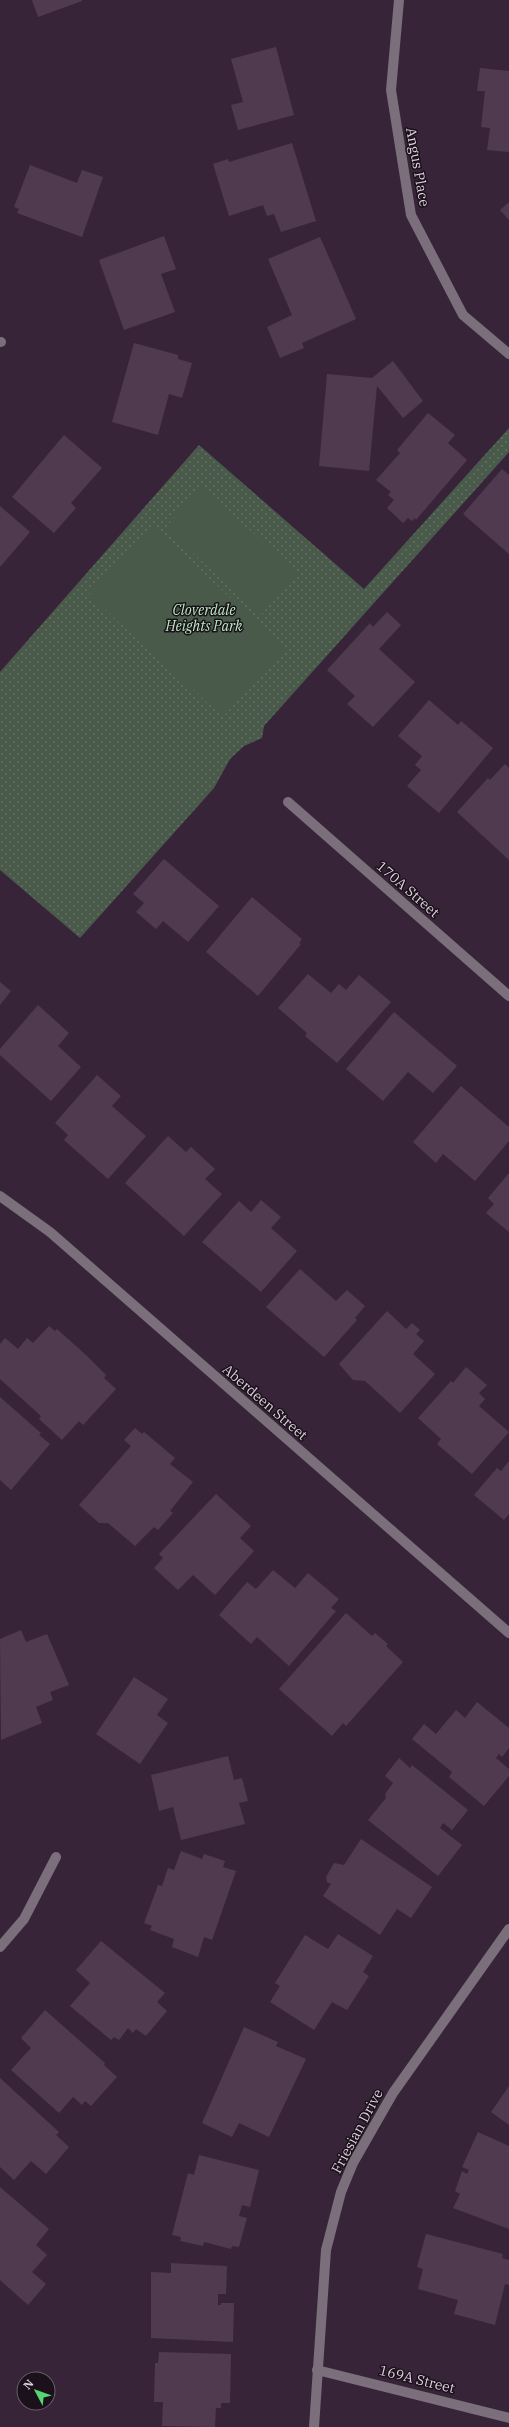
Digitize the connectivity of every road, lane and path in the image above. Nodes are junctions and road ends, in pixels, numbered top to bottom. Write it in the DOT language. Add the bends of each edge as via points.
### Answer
graph roads {
  1 [pos="399,0"];
  2 [pos="509,354"];
  3 [pos="288,802"];
  4 [pos="509,996"];
  5 [pos="2,1202"];
  6 [pos="509,1634"];
  7 [pos="56,1858"];
  8 [pos="509,1929"];
  9 [pos="0,1947"];
  10 [pos="317,2370"];
  11 [pos="509,2418"];
  12 [pos="314,2427"];
  1 -- 2 [label="street, Angus Place" via="391,90 411,215 463,315"];
  3 -- 4 [label="street, 170A Street"];
  5 -- 6 [label="street, Aberdeen Street" via="50,1232"];
  7 -- 9 [label="street" via="24,1919"];
  8 -- 10 [label="street, Friesian Drive" via="393,2093 353,2163 332,2219 326,2250"];
  10 -- 11 [label="street, 169A Street"];
  10 -- 12 [label="street, Friesian Drive"];
}
